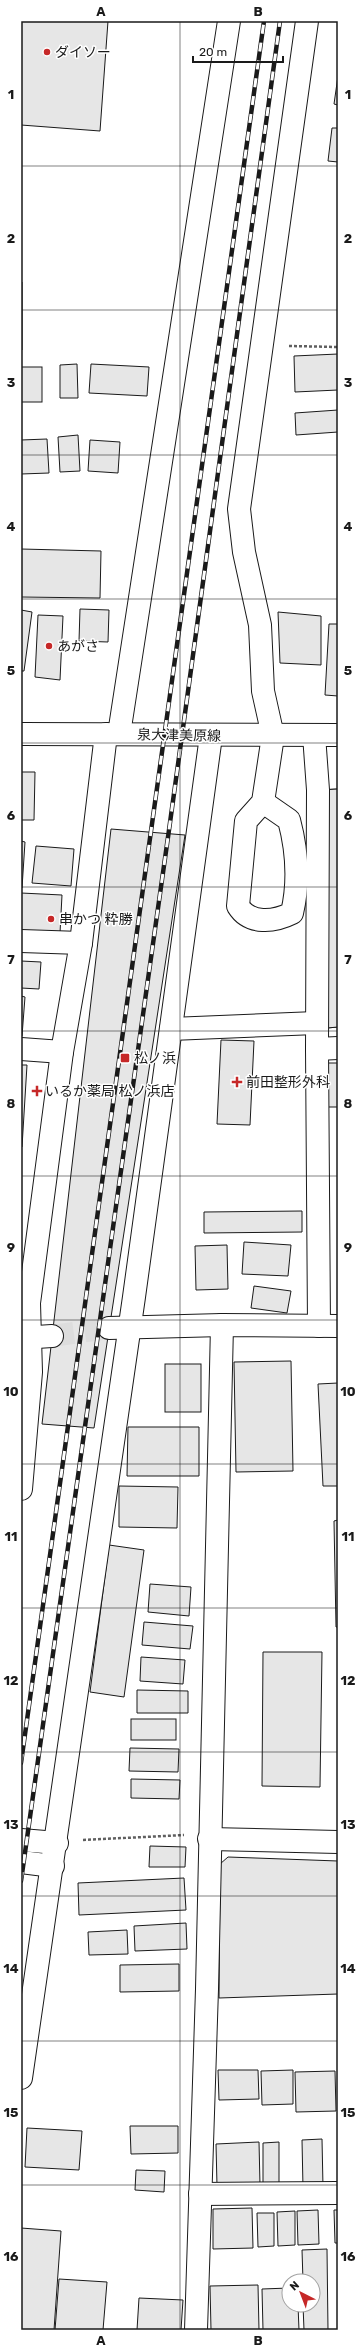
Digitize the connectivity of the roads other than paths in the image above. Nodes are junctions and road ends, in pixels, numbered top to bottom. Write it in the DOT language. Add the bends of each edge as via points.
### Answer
graph roads {
  1 [pos="229,21"];
  2 [pos="307,21"];
  3 [pos="21,734"];
  4 [pos="113,734"];
  5 [pos="338,735"];
  6 [pos="211,736"];
  7 [pos="273,736"];
  8 [pos="314,736"];
  9 [pos="262,802"];
  10 [pos="21,941"];
  11 [pos="80,943"];
  12 [pos="316,1023"];
  13 [pos="171,1029"];
  14 [pos="338,1048"];
  15 [pos="21,1049"];
  16 [pos="317,1049"];
  17 [pos="62,1052"];
  18 [pos="222,1325"];
  19 [pos="328,1326"];
  20 [pos="119,1328"];
  21 [pos="35,1337"];
  22 [pos="21,1489"];
  23 [pos="209,1839"];
  24 [pos="21,1840"];
  25 [pos="338,1842"];
  26 [pos="57,1843"];
  27 [pos="21,1862"];
  28 [pos="53,1866"];
  29 [pos="21,2078"];
  30 [pos="338,2193"];
  31 [pos="200,2194"];
  32 [pos="196,2330"];
  1 -- 4 [label="street"];
  2 -- 7 [label="street" via="238,509 244,552 260,625 263,690"];
  3 -- 4 [label="street, 泉大津美原線"];
  4 -- 6 [label="street, 泉大津美原線"];
  4 -- 11 [label="street"];
  5 -- 8 [label="street, 泉大津美原線"];
  6 -- 7 [label="street, 泉大津美原線"];
  6 -- 13 [label="street"];
  7 -- 8 [label="street, 泉大津美原線"];
  7 -- 9 [label="street"];
  8 -- 12 [label="street" via="318,790"];
  9 -- 9 [label="street" via="289,820 294,841 296,894 292,913 281,919 260,920 243,913 238,906 246,821"];
  10 -- 11 [label="street"];
  11 -- 17 [label="street"];
  12 -- 13 [label="street"];
  12 -- 16 [label="street"];
  13 -- 20 [label="street"];
  14 -- 16 [label="street"];
  15 -- 17 [label="street"];
  16 -- 19 [label="street"];
  17 -- 21 [label="street" via="29,1303"];
  18 -- 19 [label="street"];
  18 -- 20 [label="street"];
  18 -- 23 [label="street"];
  20 -- 26 [label="street"];
  21 -- 22 [label="street"];
  23 -- 25 [label="street"];
  23 -- 31 [label="street"];
  24 -- 26 [label="street"];
  26 -- 28 [label="street"];
  27 -- 28 [label="street"];
  28 -- 29 [label="street"];
  30 -- 31 [label="street"];
  31 -- 32 [label="street"];
}
